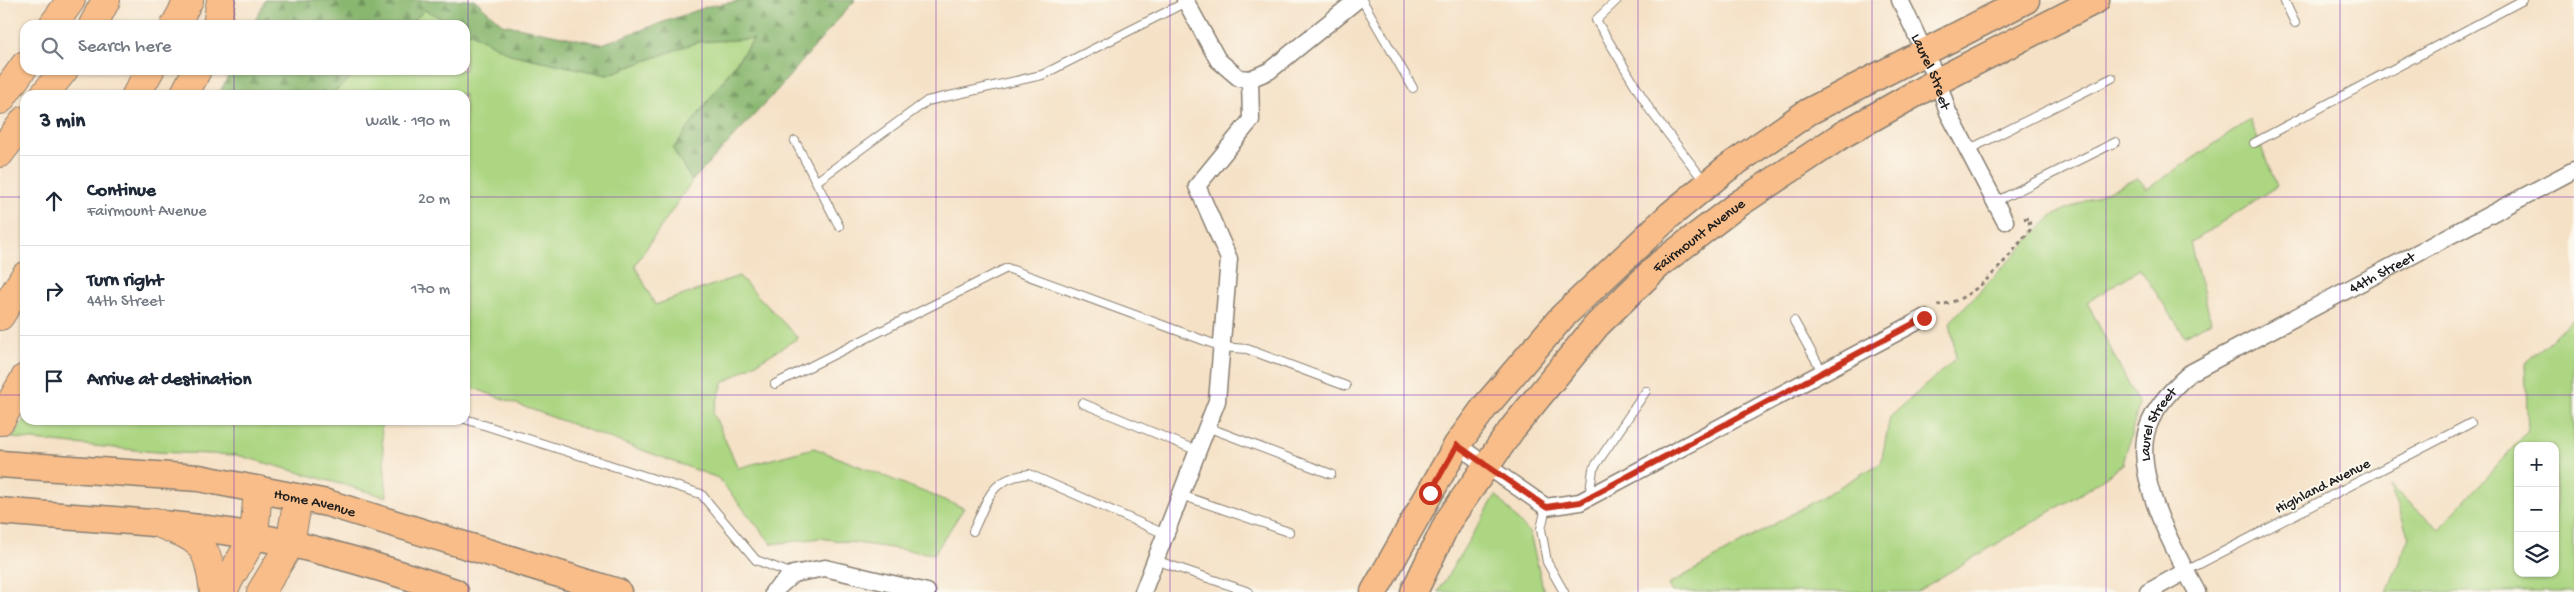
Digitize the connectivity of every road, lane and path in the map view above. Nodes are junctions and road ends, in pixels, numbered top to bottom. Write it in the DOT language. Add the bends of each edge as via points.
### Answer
graph roads {
  1 [pos="71,0"];
  2 [pos="106,0"];
  3 [pos="189,0"];
  4 [pos="221,0"];
  5 [pos="1357,0"];
  6 [pos="1362,0"];
  7 [pos="1617,0"];
  8 [pos="1900,0"];
  9 [pos="2026,0"];
  10 [pos="2096,0"];
  11 [pos="2284,0"];
  12 [pos="2523,0"];
  13 [pos="1185,1"];
  14 [pos="57,20"];
  15 [pos="96,20"];
  16 [pos="178,20"];
  17 [pos="218,20"];
  18 [pos="2295,23"];
  19 [pos="1924,52"];
  20 [pos="20,72"];
  21 [pos="60,75"];
  22 [pos="147,75"];
  23 [pos="194,75"];
  24 [pos="2112,78"];
  25 [pos="1244,79"];
  26 [pos="1938,81"];
  27 [pos="1413,88"];
  28 [pos="48,90"];
  29 [pos="139,90"];
  30 [pos="186,90"];
  31 [pos="0,100"];
  32 [pos="20,127"];
  33 [pos="795,142"];
  34 [pos="2116,142"];
  35 [pos="2254,143"];
  36 [pos="1968,150"];
  37 [pos="0,153"];
  38 [pos="2574,170"];
  39 [pos="816,181"];
  40 [pos="1707,185"];
  41 [pos="1995,202"];
  42 [pos="2005,221"];
  43 [pos="839,226"];
  44 [pos="20,272"];
  45 [pos="20,284"];
  46 [pos="0,295"];
  47 [pos="0,316"];
  48 [pos="1924,318"];
  49 [pos="1794,321"];
  50 [pos="1222,348"];
  51 [pos="1823,373"];
  52 [pos="2190,373"];
  53 [pos="775,384"];
  54 [pos="20,386"];
  55 [pos="1346,386"];
  56 [pos="1646,391"];
  57 [pos="1082,403"];
  58 [pos="5,412"];
  59 [pos="470,421"];
  60 [pos="2471,423"];
  61 [pos="1207,427"];
  62 [pos="1457,445"];
  63 [pos="1198,451"];
  64 [pos="0,464"];
  65 [pos="1485,464"];
  66 [pos="1331,474"];
  67 [pos="258,490"];
  68 [pos="1181,494"];
  69 [pos="298,498"];
  70 [pos="1589,498"];
  71 [pos="1546,507"];
  72 [pos="0,511"];
  73 [pos="155,522"];
  74 [pos="973,531"];
  75 [pos="1289,532"];
  76 [pos="1165,534"];
  77 [pos="254,536"];
  78 [pos="290,544"];
  79 [pos="1155,560"];
  80 [pos="2186,571"];
  81 [pos="793,574"];
  82 [pos="450,591"];
  83 [pos="214,592"];
  84 [pos="222,592"];
  85 [pos="261,592"];
  86 [pos="618,592"];
  87 [pos="773,592"];
  88 [pos="927,592"];
  89 [pos="1143,592"];
  90 [pos="1249,592"];
  91 [pos="1374,592"];
  92 [pos="1414,592"];
  93 [pos="1564,592"];
  94 [pos="2148,592"];
  95 [pos="2197,592"];
  1 -- 14 [label="highway"];
  2 -- 15 [label="highway"];
  3 -- 16 [label="highway"];
  4 -- 17 [label="highway"];
  5 -- 25 [label="street" via="1269,71"];
  6 -- 27 [label="lane"];
  7 -- 40 [label="lane" via="1596,20 1650,110"];
  8 -- 19 [label="street, Laurel Street"];
  9 -- 19 [label="main road, Fairmount Avenue"];
  10 -- 26 [label="main road, Fairmount Avenue"];
  11 -- 18 [label="lane"];
  12 -- 35 [label="lane"];
  13 -- 25 [label="street" via="1218,60"];
  13 -- 39 [label="lane" via="1042,75 927,101"];
  19 -- 26 [label="street, Laurel Street"];
  19 -- 40 [label="main road, Fairmount Avenue" via="1808,112"];
  20 -- 31 [label="highway"];
  21 -- 28 [label="highway"];
  22 -- 29 [label="highway"];
  23 -- 30 [label="highway"];
  24 -- 36 [label="lane"];
  25 -- 50 [label="street" via="1251,120 1197,186 1229,259"];
  26 -- 36 [label="street, Laurel Street" via="1948,112"];
  26 -- 65 [label="main road, Fairmount Avenue" via="1842,135 1738,205 1661,263 1597,325"];
  32 -- 37 [label="highway"];
  33 -- 39 [label="lane"];
  34 -- 41 [label="lane"];
  36 -- 41 [label="street, Laurel Street"];
  38 -- 52 [label="street, 44th Street"];
  39 -- 43 [label="lane"];
  40 -- 62 [label="main road, Fairmount Avenue" via="1670,215 1562,316"];
  41 -- 42 [label="street, Laurel Street"];
  42 -- 48 [label="path" via="2029,218 2030,230 1992,276 1951,304 1931,306"];
  44 -- 46 [label="highway"];
  45 -- 47 [label="highway"];
  48 -- 51 [label="street"];
  49 -- 51 [label="lane"];
  50 -- 53 [label="lane" via="1007,268"];
  50 -- 55 [label="lane" via="1247,349"];
  50 -- 61 [label="street" via="1217,401"];
  51 -- 70 [label="street"];
  52 -- 80 [label="street, Laurel Street" via="2173,387 2148,427 2143,455 2156,510"];
  54 -- 58 [label="highway"];
  56 -- 70 [label="lane" via="1593,469"];
  57 -- 63 [label="lane"];
  59 -- 81 [label="lane" via="701,494 756,560"];
  60 -- 80 [label="lane, Highland Avenue"];
  61 -- 63 [label="street"];
  61 -- 66 [label="lane"];
  62 -- 65 [label="street"];
  62 -- 91 [label="main road, Fairmount Avenue"];
  63 -- 68 [label="street"];
  64 -- 67 [label="main road, Home Avenue" via="199,478"];
  65 -- 71 [label="street"];
  65 -- 92 [label="main road, Fairmount Avenue" via="1448,521"];
  67 -- 69 [label="main road, Home Avenue"];
  67 -- 77 [label="highway"];
  68 -- 75 [label="lane"];
  68 -- 76 [label="street"];
  69 -- 78 [label="highway"];
  69 -- 86 [label="main road, Home Avenue" via="327,503"];
  70 -- 71 [label="street"];
  71 -- 93 [label="lane" via="1541,529 1544,545 1548,562"];
  72 -- 73 [label="main road"];
  73 -- 77 [label="main road"];
  73 -- 83 [label="highway" via="194,537 201,544 211,568"];
  74 -- 76 [label="lane" via="993,489 1010,476 1030,474"];
  76 -- 79 [label="street"];
  77 -- 78 [label="main road"];
  77 -- 84 [label="highway"];
  78 -- 82 [label="main road" via="350,558"];
  78 -- 85 [label="highway"];
  79 -- 89 [label="street"];
  79 -- 90 [label="lane"];
  80 -- 94 [label="street"];
  80 -- 95 [label="street, Laurel Street"];
  81 -- 87 [label="street"];
  81 -- 88 [label="street" via="825,568"];
}
